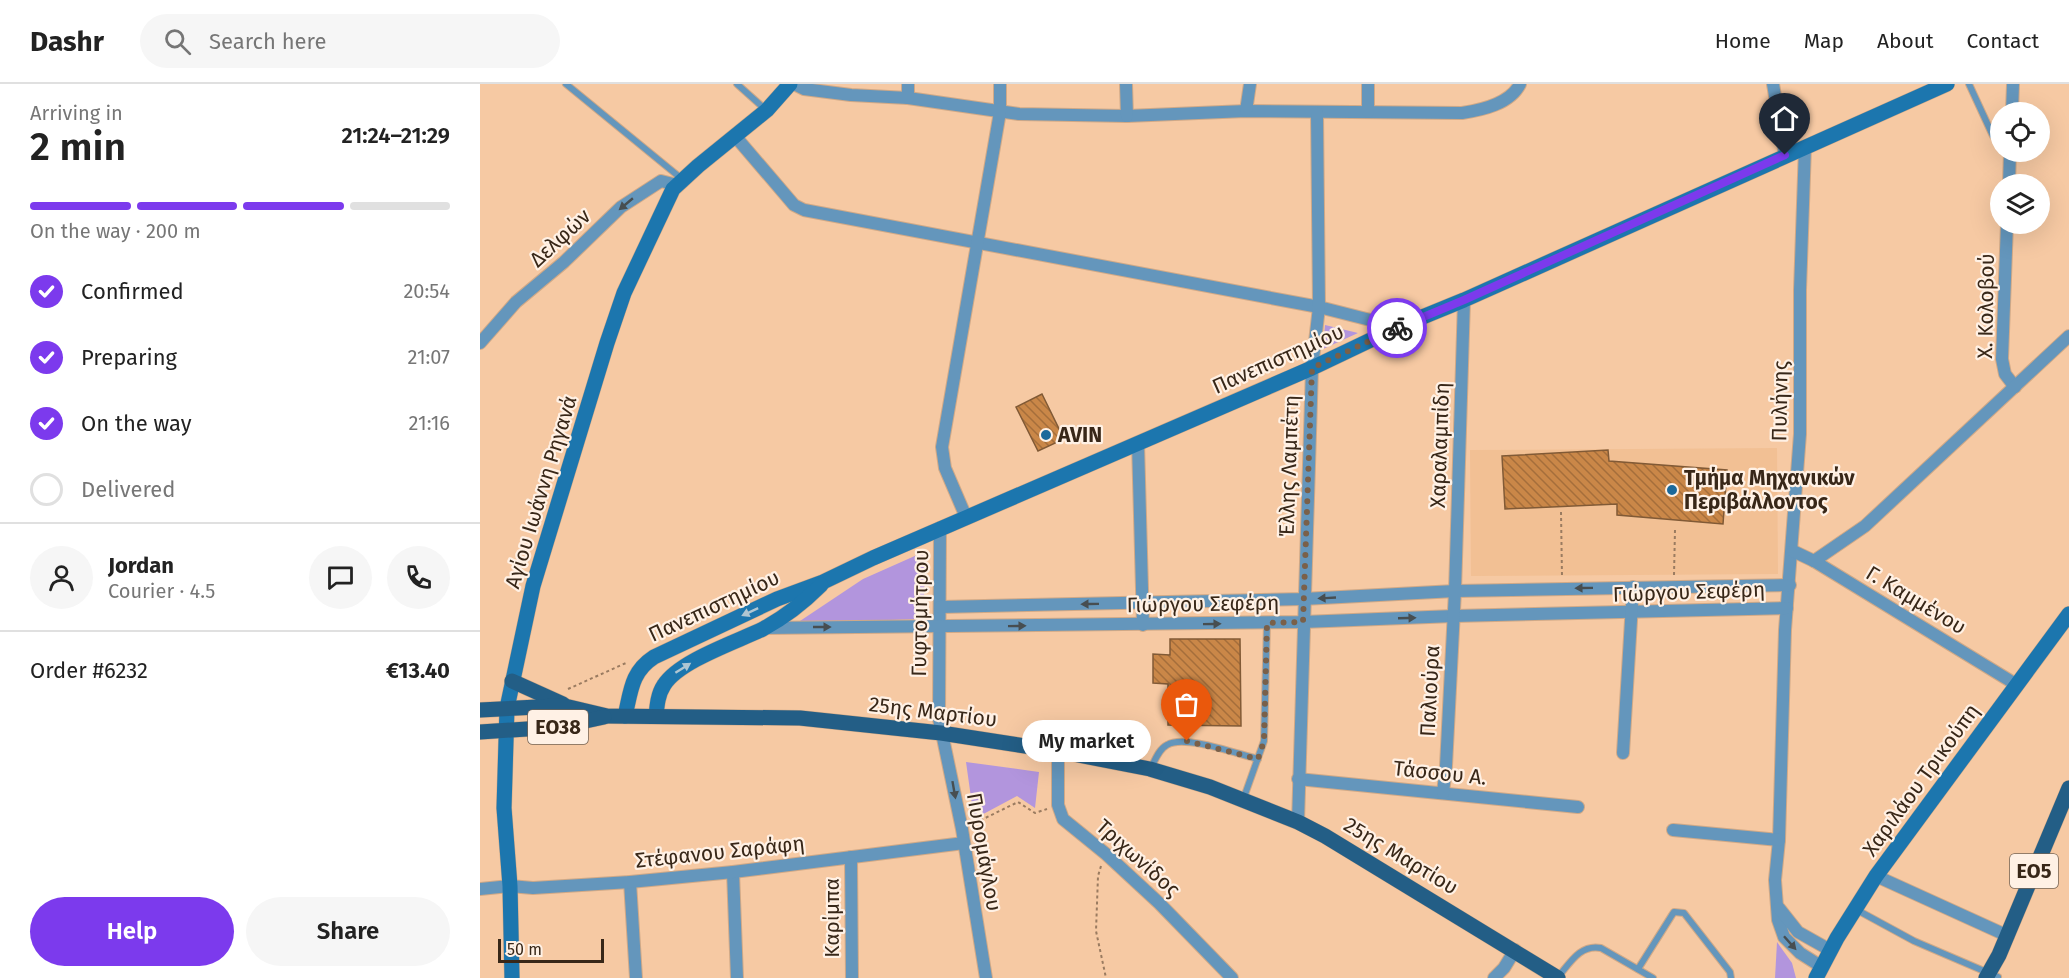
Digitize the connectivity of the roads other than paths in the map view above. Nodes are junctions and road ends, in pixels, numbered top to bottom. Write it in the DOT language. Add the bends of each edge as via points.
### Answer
graph roads {
  1 [pos="566,84"];
  2 [pos="737,84"];
  3 [pos="792,84"];
  4 [pos="908,84"];
  5 [pos="1000,84"];
  6 [pos="1126,84"];
  7 [pos="1250,84"];
  8 [pos="1368,84"];
  9 [pos="1520,84"];
  10 [pos="1773,84"];
  11 [pos="1947,84"];
  12 [pos="1969,84"];
  13 [pos="2013,84"];
  14 [pos="908,98"];
  15 [pos="2012,102"];
  16 [pos="767,110"];
  17 [pos="1246,111"];
  18 [pos="1000,112"];
  19 [pos="1368,112"];
  20 [pos="1317,113"];
  21 [pos="1127,116"];
  22 [pos="1990,130"];
  23 [pos="735,136"];
  24 [pos="1804,147"];
  25 [pos="1785,155"];
  26 [pos="680,182"];
  27 [pos="2007,234"];
  28 [pos="977,243"];
  29 [pos="1464,300"];
  30 [pos="1319,306"];
  31 [pos="1398,327"];
  32 [pos="2069,336"];
  33 [pos="480,343"];
  34 [pos="1312,368"];
  35 [pos="2015,387"];
  36 [pos="1138,443"];
  37 [pos="966,517"];
  38 [pos="940,528"];
  39 [pos="1793,551"];
  40 [pos="1814,561"];
  41 [pos="823,582"];
  42 [pos="1790,585"];
  43 [pos="1633,587"];
  44 [pos="1455,591"];
  45 [pos="1303,599"];
  46 [pos="1142,603"];
  47 [pos="940,607"];
  48 [pos="1787,609"];
  49 [pos="1632,613"];
  50 [pos="2069,614"];
  51 [pos="1454,616"];
  52 [pos="1303,622"];
  53 [pos="1267,623"];
  54 [pos="1143,625"];
  55 [pos="940,627"];
  56 [pos="763,628"];
  57 [pos="512,681"];
  58 [pos="2017,685"];
  59 [pos="568,707"];
  60 [pos="507,708"];
  61 [pos="480,710"];
  62 [pos="607,716"];
  63 [pos="625,716"];
  64 [pos="656,716"];
  65 [pos="507,730"];
  66 [pos="480,732"];
  67 [pos="941,733"];
  68 [pos="1058,751"];
  69 [pos="1623,753"];
  70 [pos="1258,759"];
  71 [pos="1150,769"];
  72 [pos="1299,779"];
  73 [pos="2069,788"];
  74 [pos="1443,793"];
  75 [pos="1243,800"];
  76 [pos="1578,807"];
  77 [pos="1298,822"];
  78 [pos="1672,830"];
  79 [pos="1779,840"];
  80 [pos="964,843"];
  81 [pos="851,857"];
  82 [pos="733,872"];
  83 [pos="1876,876"];
  84 [pos="630,882"];
  85 [pos="510,886"];
  86 [pos="480,889"];
  87 [pos="1778,907"];
  88 [pos="1857,910"];
  89 [pos="2007,936"];
  90 [pos="1515,950"];
  91 [pos="1830,950"];
  92 [pos="1638,969"];
  93 [pos="1819,973"];
  94 [pos="1992,977"];
  95 [pos="512,978"];
  96 [pos="636,978"];
  97 [pos="737,978"];
  98 [pos="852,978"];
  99 [pos="986,978"];
  100 [pos="1232,978"];
  101 [pos="1494,978"];
  102 [pos="1558,978"];
  103 [pos="1653,978"];
  104 [pos="1731,978"];
  1 -- 26 [label="lane"];
  2 -- 16 [label="lane"];
  3 -- 14 [label="street" via="851,95"];
  3 -- 16 [label="street, Αγίου Ιωάννη Ρηγανά"];
  4 -- 14 [label="street"];
  5 -- 18 [label="street"];
  6 -- 21 [label="street"];
  7 -- 17 [label="street"];
  8 -- 19 [label="street"];
  9 -- 19 [label="street" via="1509,97 1462,113"];
  10 -- 25 [label="street"];
  11 -- 24 [label="street, Πανεπιστημίου"];
  12 -- 22 [label="lane"];
  13 -- 15 [label="street"];
  14 -- 18 [label="street"];
  16 -- 23 [label="street, Αγίου Ιωάννη Ρηγανά"];
  17 -- 20 [label="street"];
  17 -- 21 [label="street"];
  18 -- 21 [label="street"];
  18 -- 28 [label="street"];
  19 -- 20 [label="street"];
  20 -- 30 [label="street, Έλλης Λαμπέτη"];
  23 -- 26 [label="street, Αγίου Ιωάννη Ρηγανά"];
  23 -- 28 [label="street" via="794,205 804,210"];
  24 -- 25 [label="street, Πανεπιστημίου"];
  24 -- 39 [label="street, Πυλήνης" via="1800,434"];
  25 -- 29 [label="street, Πανεπιστημίου"];
  26 -- 33 [label="street, Δελφών, one-way" via="661,181 628,201 516,302"];
  26 -- 57 [label="street, Αγίου Ιωάννη Ρηγανά" via="645,246 615,317 541,560"];
  27 -- 35 [label="street, Χ. Κολοβού" via="2002,359 2005,374"];
  28 -- 30 [label="street"];
  28 -- 37 [label="street" via="942,447 945,468"];
  29 -- 31 [label="street, Πανεπιστημίου"];
  29 -- 44 [label="street, Χαραλαμπίδη"];
  30 -- 31 [label="street"];
  30 -- 34 [label="street, Έλλης Λαμπέτη"];
  31 -- 34 [label="street, Πανεπιστημίου"];
  32 -- 35 [label="street"];
  34 -- 36 [label="street, Πανεπιστημίου"];
  34 -- 45 [label="street, Έλλης Λαμπέτη"];
  35 -- 40 [label="street" via="1865,526"];
  36 -- 37 [label="street, Πανεπιστημίου"];
  36 -- 46 [label="street"];
  37 -- 38 [label="street, Πανεπιστημίου"];
  38 -- 41 [label="street, Πανεπιστημίου"];
  38 -- 47 [label="street, Γυφτομήτρου"];
  39 -- 40 [label="street, Γ. Καμμένου"];
  39 -- 42 [label="street, Πυλήνης"];
  40 -- 58 [label="street, Γ. Καμμένου"];
  41 -- 56 [label="street, Πανεπιστημίου" via="795,608"];
  41 -- 63 [label="street, Πανεπιστημίου, one-way" via="777,599 654,657 640,668 632,684"];
  42 -- 43 [label="street, Γιώργου Σεφέρη"];
  42 -- 48 [label="street, Πυλήνης"];
  43 -- 44 [label="street, Γιώργου Σεφέρη, one-way"];
  43 -- 49 [label="street"];
  44 -- 45 [label="street, Γιώργου Σεφέρη, one-way"];
  44 -- 51 [label="street, Παλιούρα"];
  45 -- 46 [label="street, Γιώργου Σεφέρη"];
  45 -- 52 [label="street, Έλλης Λαμπέτη"];
  46 -- 47 [label="street, Γιώργου Σεφέρη, one-way"];
  46 -- 54 [label="street"];
  47 -- 55 [label="street, Γυφτομήτρου"];
  48 -- 49 [label="street, Γιώργου Σεφέρη"];
  48 -- 79 [label="street, Πυλήνης"];
  49 -- 51 [label="street, Γιώργου Σεφέρη"];
  49 -- 69 [label="street"];
  50 -- 58 [label="street, Χαριλάου Τρικούπη"];
  52 -- 51 [label="street, Γιώργου Σεφέρη, one-way"];
  51 -- 74 [label="street, Παλιούρα"];
  52 -- 53 [label="street, Γιώργου Σεφέρη"];
  52 -- 72 [label="street, Έλλης Λαμπέτη"];
  54 -- 53 [label="street, Γιώργου Σεφέρη, one-way"];
  53 -- 70 [label="lane" via="1264,741"];
  55 -- 54 [label="street, Γιώργου Σεφέρη, one-way"];
  56 -- 55 [label="street, Γιώργου Σεφέρη, one-way"];
  55 -- 67 [label="street, Γυφτομήτρου"];
  64 -- 56 [label="street, Πανεπιστημίου, one-way" via="659,694 678,670"];
  57 -- 59 [label="main road"];
  57 -- 60 [label="street, Αγίου Ιωάννη Ρηγανά"];
  58 -- 83 [label="street, Χαριλάου Τρικούπη"];
  59 -- 60 [label="main road, ΕΟ38"];
  59 -- 62 [label="main road, ΕΟ38"];
  60 -- 61 [label="main road, ΕΟ38"];
  60 -- 65 [label="street, Αγίου Ιωάννη Ρηγανά"];
  62 -- 63 [label="main road, 25ης Μαρτίου / ΕΟ38"];
  62 -- 65 [label="main road, ΕΟ38" via="558,727"];
  63 -- 64 [label="main road, 25ης Μαρτίου / ΕΟ38"];
  64 -- 67 [label="main road, 25ης Μαρτίου / ΕΟ38" via="800,718"];
  65 -- 66 [label="main road, ΕΟ38"];
  65 -- 85 [label="street, Αγίου Ιωάννη Ρηγανά" via="504,808"];
  67 -- 68 [label="main road, 25ης Μαρτίου / ΕΟ38"];
  67 -- 80 [label="street, Πυρομάγλου, one-way"];
  68 -- 71 [label="main road, 25ης Μαρτίου / ΕΟ38"];
  68 -- 100 [label="street, Τριχωνίδος" via="1058,805 1063,819 1160,903"];
  70 -- 71 [label="lane" via="1187,741 1174,742 1161,749"];
  70 -- 75 [label="lane"];
  71 -- 75 [label="main road, 25ης Μαρτίου / ΕΟ38"];
  72 -- 74 [label="street, Τάσσου Α."];
  72 -- 77 [label="street, Έλλης Λαμπέτη"];
  73 -- 89 [label="main road, ΕΟ5"];
  74 -- 76 [label="street, Τάσσου Α."];
  75 -- 77 [label="main road, 25ης Μαρτίου / ΕΟ38"];
  77 -- 90 [label="main road, 25ης Μαρτίου / ΕΟ38"];
  78 -- 79 [label="street"];
  79 -- 87 [label="street, Πυλήνης" via="1775,880"];
  80 -- 81 [label="street, Στέφανου Σαράφη"];
  80 -- 99 [label="street, Πυρομάγλου"];
  81 -- 82 [label="street, Στέφανου Σαράφη"];
  81 -- 98 [label="street, Καρίμπα"];
  82 -- 84 [label="street, Στέφανου Σαράφη"];
  82 -- 97 [label="street"];
  83 -- 88 [label="street, Χαριλάου Τρικούπη"];
  83 -- 89 [label="street"];
  84 -- 85 [label="street, Στέφανου Σαράφη"];
  84 -- 96 [label="street"];
  85 -- 86 [label="street, Στέφανου Σαράφη"];
  85 -- 95 [label="street, Αγίου Ιωάννη Ρηγανά"];
  87 -- 91 [label="street" via="1798,932"];
  87 -- 93 [label="street, Πυλήνης, one-way" via="1784,937"];
  88 -- 91 [label="street, Χαριλάου Τρικούπη"];
  88 -- 94 [label="lane"];
  89 -- 94 [label="main road, ΕΟ5"];
  90 -- 101 [label="street"];
  90 -- 102 [label="main road, 25ης Μαρτίου / ΕΟ38"];
  91 -- 93 [label="street, Χαριλάου Τρικούπη"];
  92 -- 102 [label="lane" via="1601,948 1588,947"];
  92 -- 103 [label="lane"];
  92 -- 104 [label="lane" via="1671,915 1681,911"];
}
